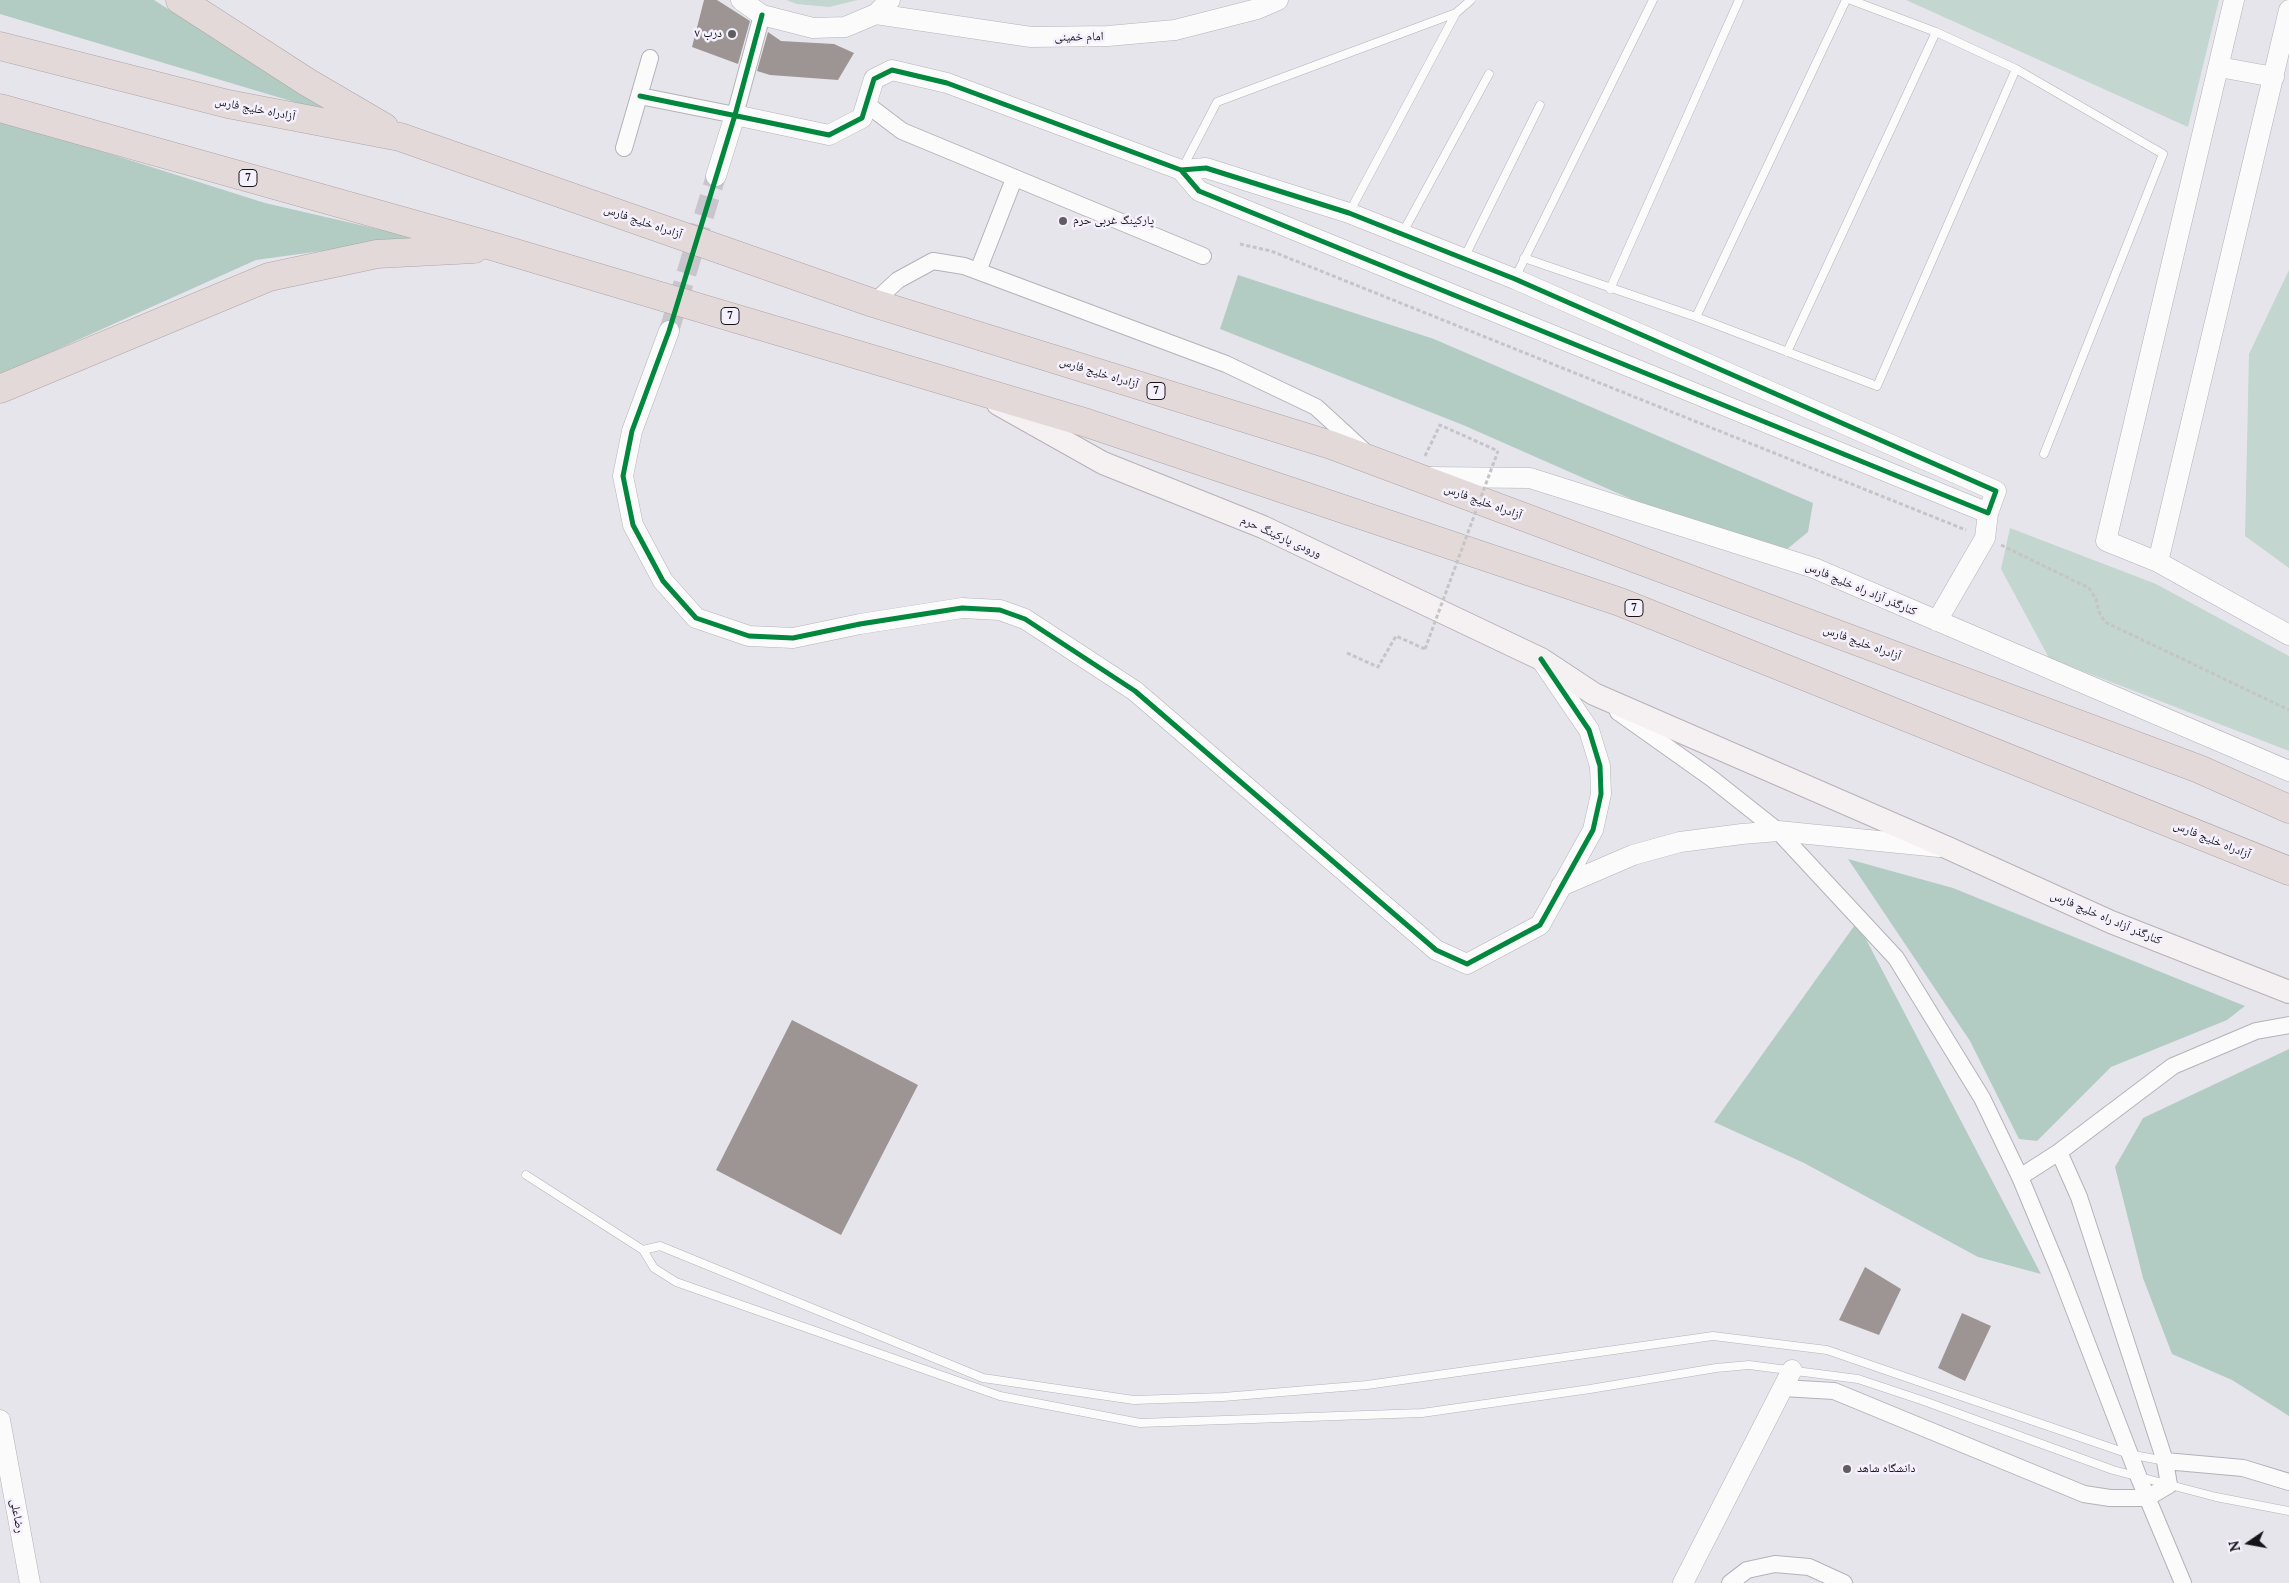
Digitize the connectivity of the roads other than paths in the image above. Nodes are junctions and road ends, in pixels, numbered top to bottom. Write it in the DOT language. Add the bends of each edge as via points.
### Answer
graph roads {
  1 [pos="180,0"];
  2 [pos="741,0"];
  3 [pos="890,0"];
  4 [pos="1278,0"];
  5 [pos="1471,0"];
  6 [pos="1653,0"];
  7 [pos="1740,0"];
  8 [pos="1846,0"];
  9 [pos="1851,0"];
  10 [pos="2234,0"];
  11 [pos="2289,10"];
  12 [pos="1456,13"];
  13 [pos="876,14"];
  14 [pos="762,15"];
  15 [pos="1936,32"];
  16 [pos="0,46"];
  17 [pos="650,58"];
  18 [pos="2219,67"];
  19 [pos="2016,69"];
  20 [pos="1489,74"];
  21 [pos="2274,77"];
  22 [pos="640,96"];
  23 [pos="865,103"];
  24 [pos="1540,105"];
  25 [pos="0,108"];
  26 [pos="735,115"];
  27 [pos="400,137"];
  28 [pos="624,148"];
  29 [pos="1181,170"];
  30 [pos="716,176"];
  31 [pos="1014,179"];
  32 [pos="1349,213"];
  33 [pos="1402,234"];
  34 [pos="495,247"];
  35 [pos="1203,256"];
  36 [pos="1524,258"];
  37 [pos="1464,259"];
  38 [pos="978,271"];
  39 [pos="1515,280"];
  40 [pos="1610,288"];
  41 [pos="873,303"];
  42 [pos="1696,317"];
  43 [pos="669,331"];
  44 [pos="1787,352"];
  45 [pos="964,386"];
  46 [pos="0,389"];
  47 [pos="2044,454"];
  48 [pos="1377,462"];
  49 [pos="1415,477"];
  50 [pos="1988,513"];
  51 [pos="2158,562"];
  52 [pos="1937,621"];
  53 [pos="2289,635"];
  54 [pos="1541,660"];
  55 [pos="1594,694"];
  56 [pos="2289,771"];
  57 [pos="2289,809"];
  58 [pos="1778,831"];
  59 [pos="1948,848"];
  60 [pos="2289,871"];
  61 [pos="1561,886"];
  62 [pos="2289,992"];
  63 [pos="2289,1025"];
  64 [pos="2059,1152"];
  65 [pos="526,1175"];
  66 [pos="2020,1177"];
  67 [pos="643,1250"];
  68 [pos="1788,1379"];
  69 [pos="0,1420"];
  70 [pos="2129,1454"];
  71 [pos="2165,1461"];
  72 [pos="2139,1478"];
  73 [pos="2289,1482"];
  74 [pos="2169,1485"];
  75 [pos="2147,1498"];
  76 [pos="2289,1510"];
  77 [pos="30,1583"];
  78 [pos="1683,1583"];
  79 [pos="1730,1583"];
  80 [pos="1844,1583"];
  81 [pos="2183,1583"];
  1 -- 27 [label="highway" via="306,82"];
  2 -- 14 [label="street"];
  3 -- 13 [label="street"];
  4 -- 13 [label="street, امام خمینی" via="1257,9 1175,30 1108,36 1031,37"];
  5 -- 12 [label="lane"];
  6 -- 36 [label="lane"];
  7 -- 40 [label="lane"];
  8 -- 42 [label="lane"];
  9 -- 15 [label="lane"];
  10 -- 18 [label="street"];
  11 -- 21 [label="street"];
  12 -- 29 [label="lane" via="1217,102"];
  12 -- 32 [label="lane"];
  13 -- 14 [label="street" via="845,27 813,28"];
  14 -- 26 [label="street"];
  15 -- 19 [label="lane"];
  15 -- 44 [label="lane"];
  16 -- 27 [label="highway, آزادراه خلیج فارس / 7" via="228,104"];
  17 -- 22 [label="street"];
  18 -- 21 [label="street"];
  18 -- 51 [label="street" via="2106,541"];
  19 -- 44 [label="lane" via="1877,386"];
  19 -- 47 [label="lane" via="2163,154"];
  20 -- 33 [label="lane"];
  21 -- 51 [label="street"];
  22 -- 26 [label="street"];
  22 -- 28 [label="street"];
  23 -- 26 [label="street" via="862,118 829,135"];
  23 -- 29 [label="street" via="874,79 892,70 947,83"];
  23 -- 31 [label="street" via="902,131"];
  24 -- 37 [label="lane"];
  25 -- 34 [label="highway, آزادراه خلیج فارس / 7"];
  26 -- 30 [label="street"];
  27 -- 41 [label="highway, آزادراه خلیج فارس / 7"];
  29 -- 32 [label="street" via="1206,168"];
  29 -- 50 [label="street" via="1199,192"];
  31 -- 35 [label="street"];
  31 -- 38 [label="street"];
  32 -- 33 [label="street"];
  33 -- 37 [label="street"];
  34 -- 45 [label="highway, آزادراه خلیج فارس / 7"];
  34 -- 46 [label="highway" via="377,254 269,277"];
  36 -- 39 [label="lane"];
  36 -- 40 [label="lane"];
  37 -- 39 [label="street"];
  38 -- 41 [label="street" via="933,262 898,280"];
  38 -- 48 [label="street" via="1235,368 1316,407"];
  39 -- 50 [label="street" via="1996,491"];
  40 -- 42 [label="lane"];
  41 -- 48 [label="highway, آزادراه خلیج فارس / 7"];
  42 -- 44 [label="lane"];
  43 -- 61 [label="street" via="632,431 623,476 633,524 662,582 696,618 749,636 793,638 962,608 1000,610 1025,619 1135,691 1436,950 1467,964 1540,925"];
  45 -- 54 [label="main road, ورودی پارکینگ حرم" via="1103,463 1263,527"];
  45 -- 60 [label="highway, آزادراه خلیج فارس / 7" via="1087,423 1620,602"];
  48 -- 49 [label="highway, آزادراه خلیج فارس / 7"];
  49 -- 52 [label="street, کنارگذر آزاد راه خلیج فارس" via="1530,478 1814,568"];
  49 -- 57 [label="highway, آزادراه خلیج فارس / 7" via="2199,769"];
  50 -- 52 [label="street" via="1985,538"];
  51 -- 53 [label="street"];
  52 -- 56 [label="street, کنارگذر آزاد راه خلیج فارس"];
  54 -- 55 [label="main road, ورودی پارکینگ حرم"];
  54 -- 61 [label="street" via="1589,730 1600,766 1600,794 1593,830"];
  55 -- 58 [label="street"];
  55 -- 59 [label="main road, کنارگذر آزاد راه خلیج فارس"];
  58 -- 59 [label="street"];
  58 -- 61 [label="street" via="1680,842 1633,855"];
  58 -- 66 [label="street" via="1896,958 1982,1098"];
  59 -- 62 [label="main road, کنارگذر آزاد راه خلیج فارس" via="2111,922"];
  63 -- 64 [label="street" via="2256,1031 2173,1066"];
  64 -- 66 [label="street"];
  64 -- 71 [label="street" via="2079,1197"];
  65 -- 67 [label="lane"];
  66 -- 70 [label="street"];
  67 -- 68 [label="lane" via="654,1268 676,1282 1000,1396 1140,1423 1422,1413 1749,1365"];
  67 -- 70 [label="lane" via="660,1246 942,1364 983,1378 1134,1400 1223,1397 1367,1385 1713,1336 1827,1350"];
  68 -- 72 [label="lane" via="1858,1379"];
  68 -- 75 [label="street" via="1834,1390 2084,1494"];
  68 -- 78 [label="street"];
  69 -- 77 [label="street, رضاعلی"];
  70 -- 71 [label="lane"];
  70 -- 72 [label="street"];
  71 -- 73 [label="street" via="2243,1468"];
  71 -- 74 [label="street"];
  72 -- 74 [label="lane"];
  72 -- 75 [label="street"];
  74 -- 75 [label="street"];
  74 -- 76 [label="lane" via="2216,1498"];
  75 -- 81 [label="street"];
  79 -- 80 [label="street" via="1747,1570 1775,1564 1809,1567"];
}
